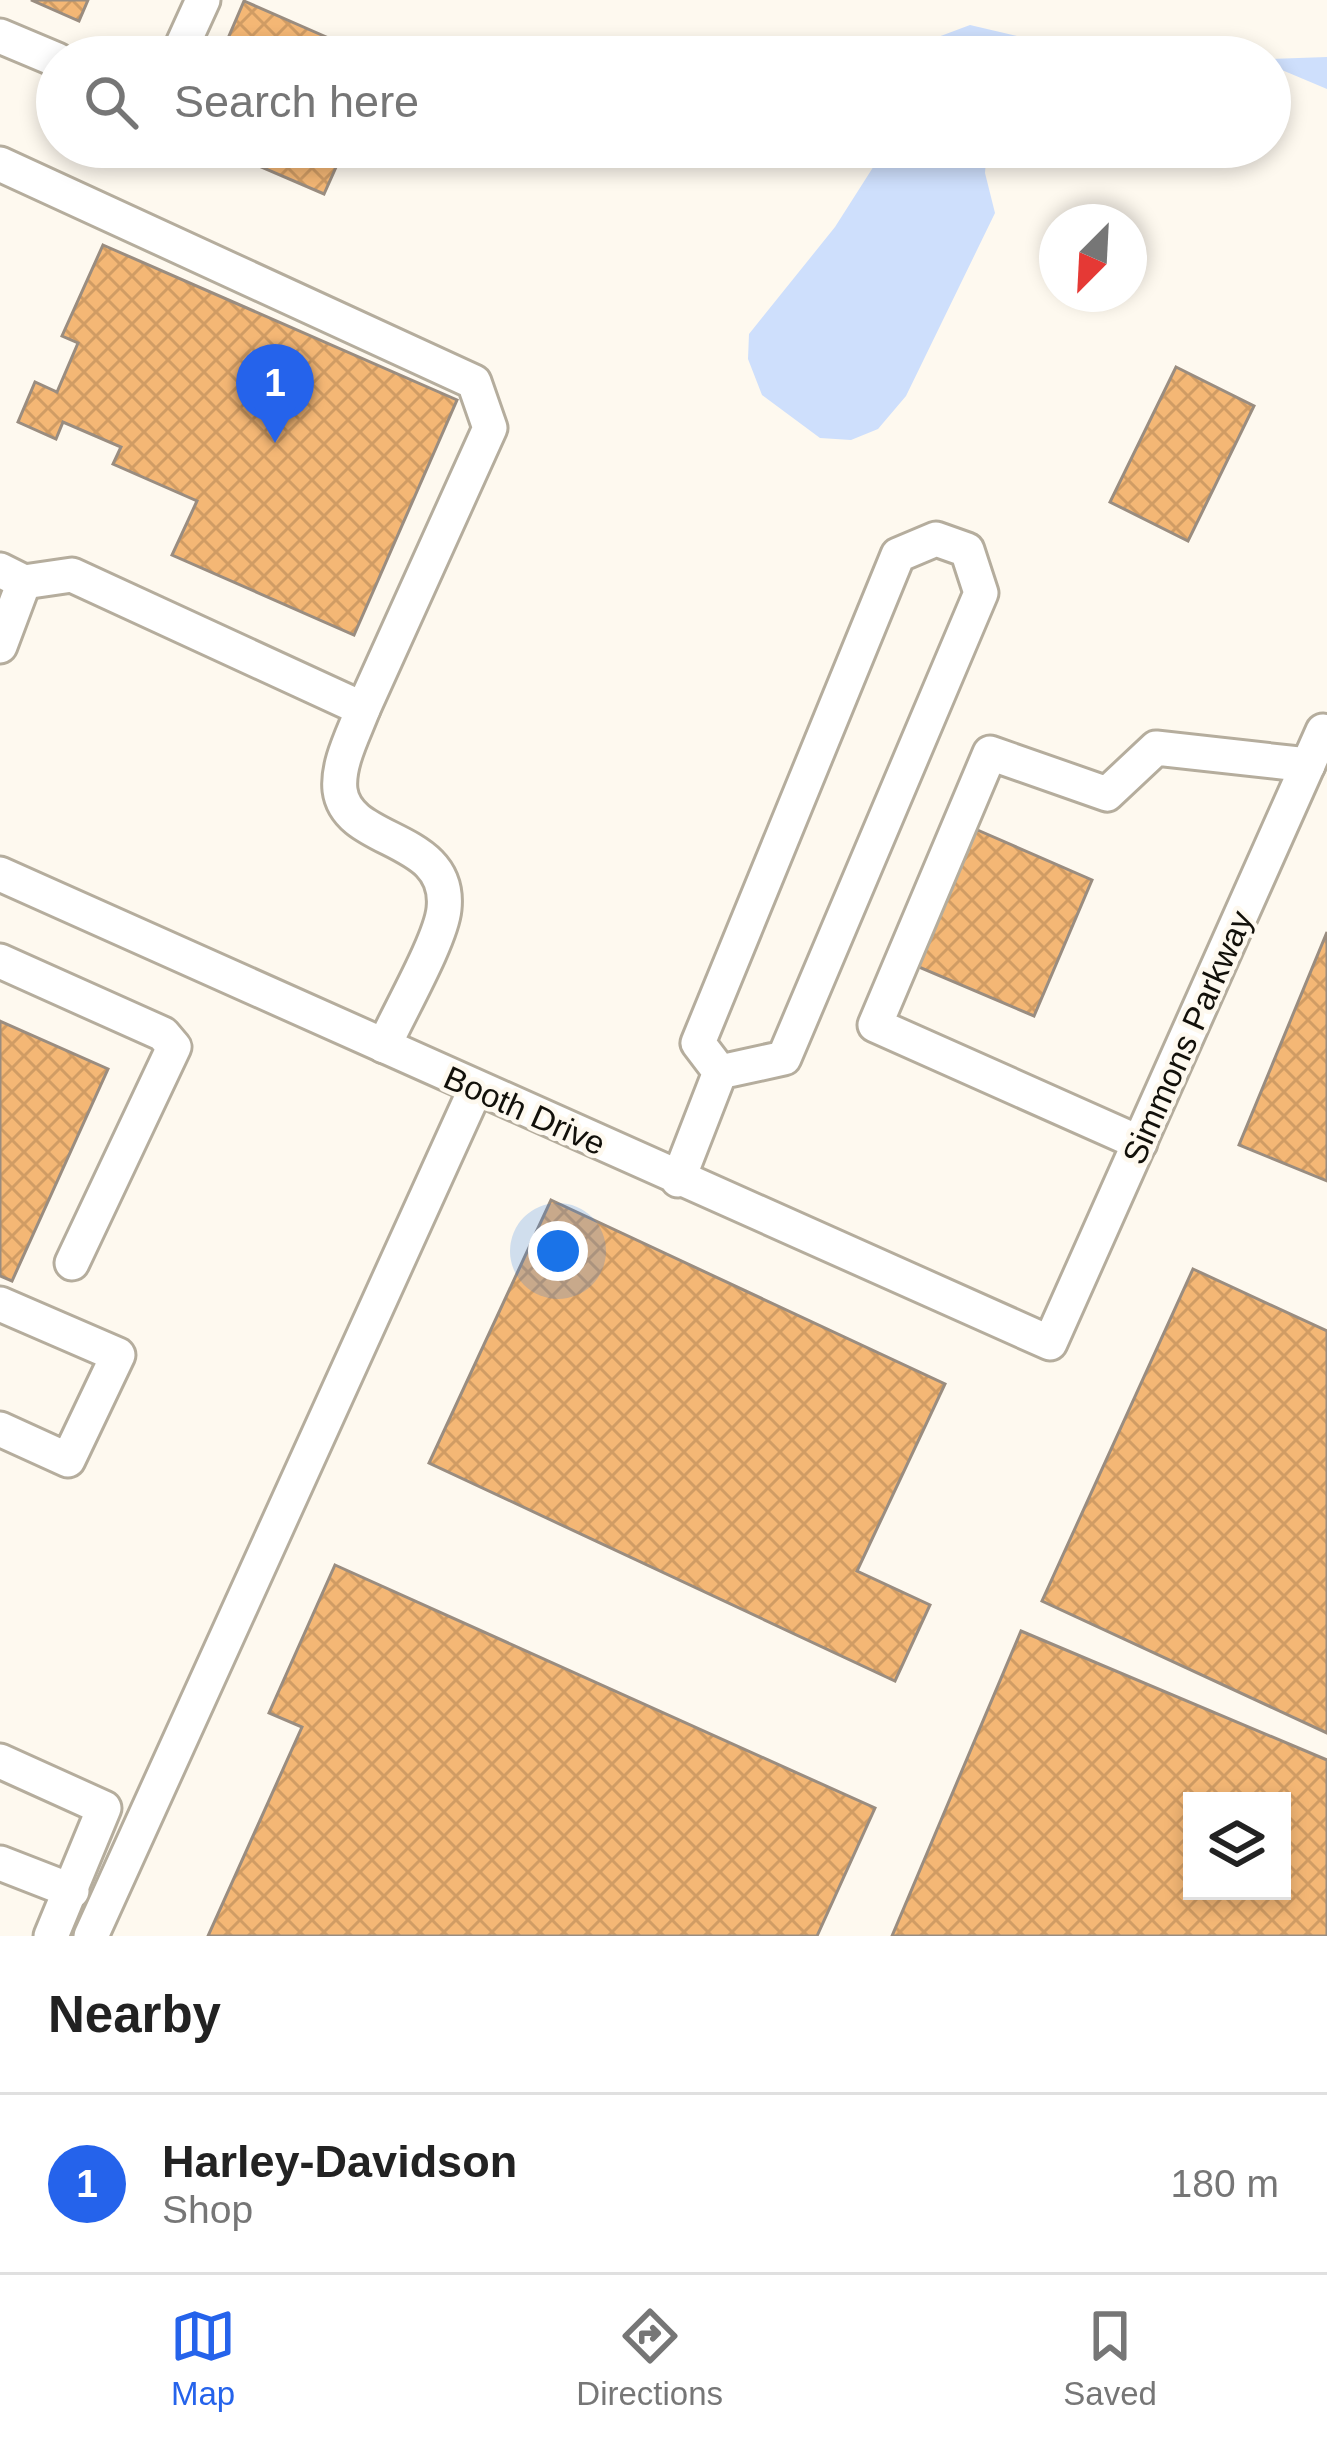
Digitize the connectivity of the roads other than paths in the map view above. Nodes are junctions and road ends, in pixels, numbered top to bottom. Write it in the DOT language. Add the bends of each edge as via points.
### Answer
graph roads {
  1 [pos="203,0"];
  2 [pos="0,35"];
  3 [pos="187,36"];
  4 [pos="36,51"];
  5 [pos="0,164"];
  6 [pos="12,576"];
  7 [pos="0,646"];
  8 [pos="364,709"];
  9 [pos="1324,731"];
  10 [pos="1308,765"];
  11 [pos="0,874"];
  12 [pos="0,961"];
  13 [pos="384,1046"];
  14 [pos="721,1072"];
  15 [pos="476,1088"];
  16 [pos="1140,1143"];
  17 [pos="678,1180"];
  18 [pos="72,1263"];
  19 [pos="0,1304"];
  20 [pos="1050,1343"];
  21 [pos="0,1429"];
  22 [pos="0,1761"];
  23 [pos="0,1863"];
  24 [pos="72,1891"];
  25 [pos="50,1936"];
  26 [pos="92,1936"];
  1 -- 3 [label="street"];
  2 -- 4 [label="street"];
  5 -- 8 [label="street" via="474,382 490,428"];
  6 -- 7 [label="street"];
  6 -- 8 [label="street" via="72,575"];
  8 -- 13 [label="street" via="340,792 369,826 427,858 444,911"];
  9 -- 10 [label="street, Simmons Parkway"];
  10 -- 16 [label="street, Simmons Parkway"];
  10 -- 16 [label="street" via="1156,748 1107,794 990,752 874,1024"];
  11 -- 13 [label="street, Booth Drive"];
  12 -- 18 [label="street" via="164,1034 174,1047"];
  13 -- 15 [label="street, Booth Drive"];
  14 -- 14 [label="street" via="784,1058 981,593 967,550 936,539 898,555 698,1043"];
  14 -- 17 [label="street"];
  15 -- 17 [label="street, Booth Drive"];
  15 -- 26 [label="street"];
  16 -- 20 [label="street, Simmons Parkway"];
  17 -- 20 [label="street, Booth Drive"];
  19 -- 21 [label="street" via="118,1354 68,1460"];
  22 -- 24 [label="street" via="104,1808"];
  23 -- 24 [label="street"];
  24 -- 25 [label="street"];
}
